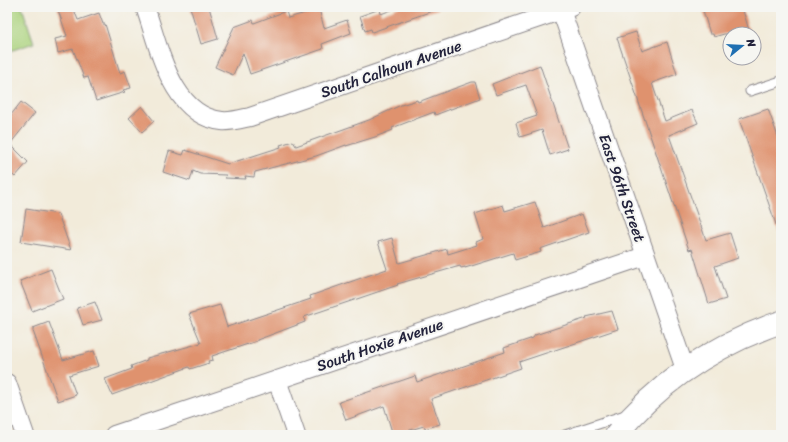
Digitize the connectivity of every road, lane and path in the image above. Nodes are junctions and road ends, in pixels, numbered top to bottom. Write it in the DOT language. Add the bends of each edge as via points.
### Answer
graph roads {
  1 [pos="146,7"];
  2 [pos="564,8"];
  3 [pos="781,81"];
  4 [pos="750,91"];
  5 [pos="645,256"];
  6 [pos="781,322"];
  7 [pos="684,369"];
  8 [pos="277,380"];
  9 [pos="7,383"];
  10 [pos="638,410"];
  11 [pos="25,435"];
  12 [pos="114,435"];
  13 [pos="296,435"];
  14 [pos="565,435"];
  15 [pos="616,435"];
  1 -- 2 [label="street, South Calhoun Avenue" via="176,91 196,110 209,118 222,121 250,117"];
  2 -- 5 [label="street, East 96th Street"];
  3 -- 4 [label="lane"];
  5 -- 7 [label="street, East 96th Street"];
  5 -- 8 [label="street, South Hoxie Avenue"];
  6 -- 7 [label="main road" via="725,346"];
  7 -- 10 [label="main road"];
  8 -- 12 [label="street, South Hoxie Avenue"];
  8 -- 13 [label="street"];
  9 -- 11 [label="street"];
  10 -- 14 [label="lane"];
  10 -- 15 [label="main road"];
}
